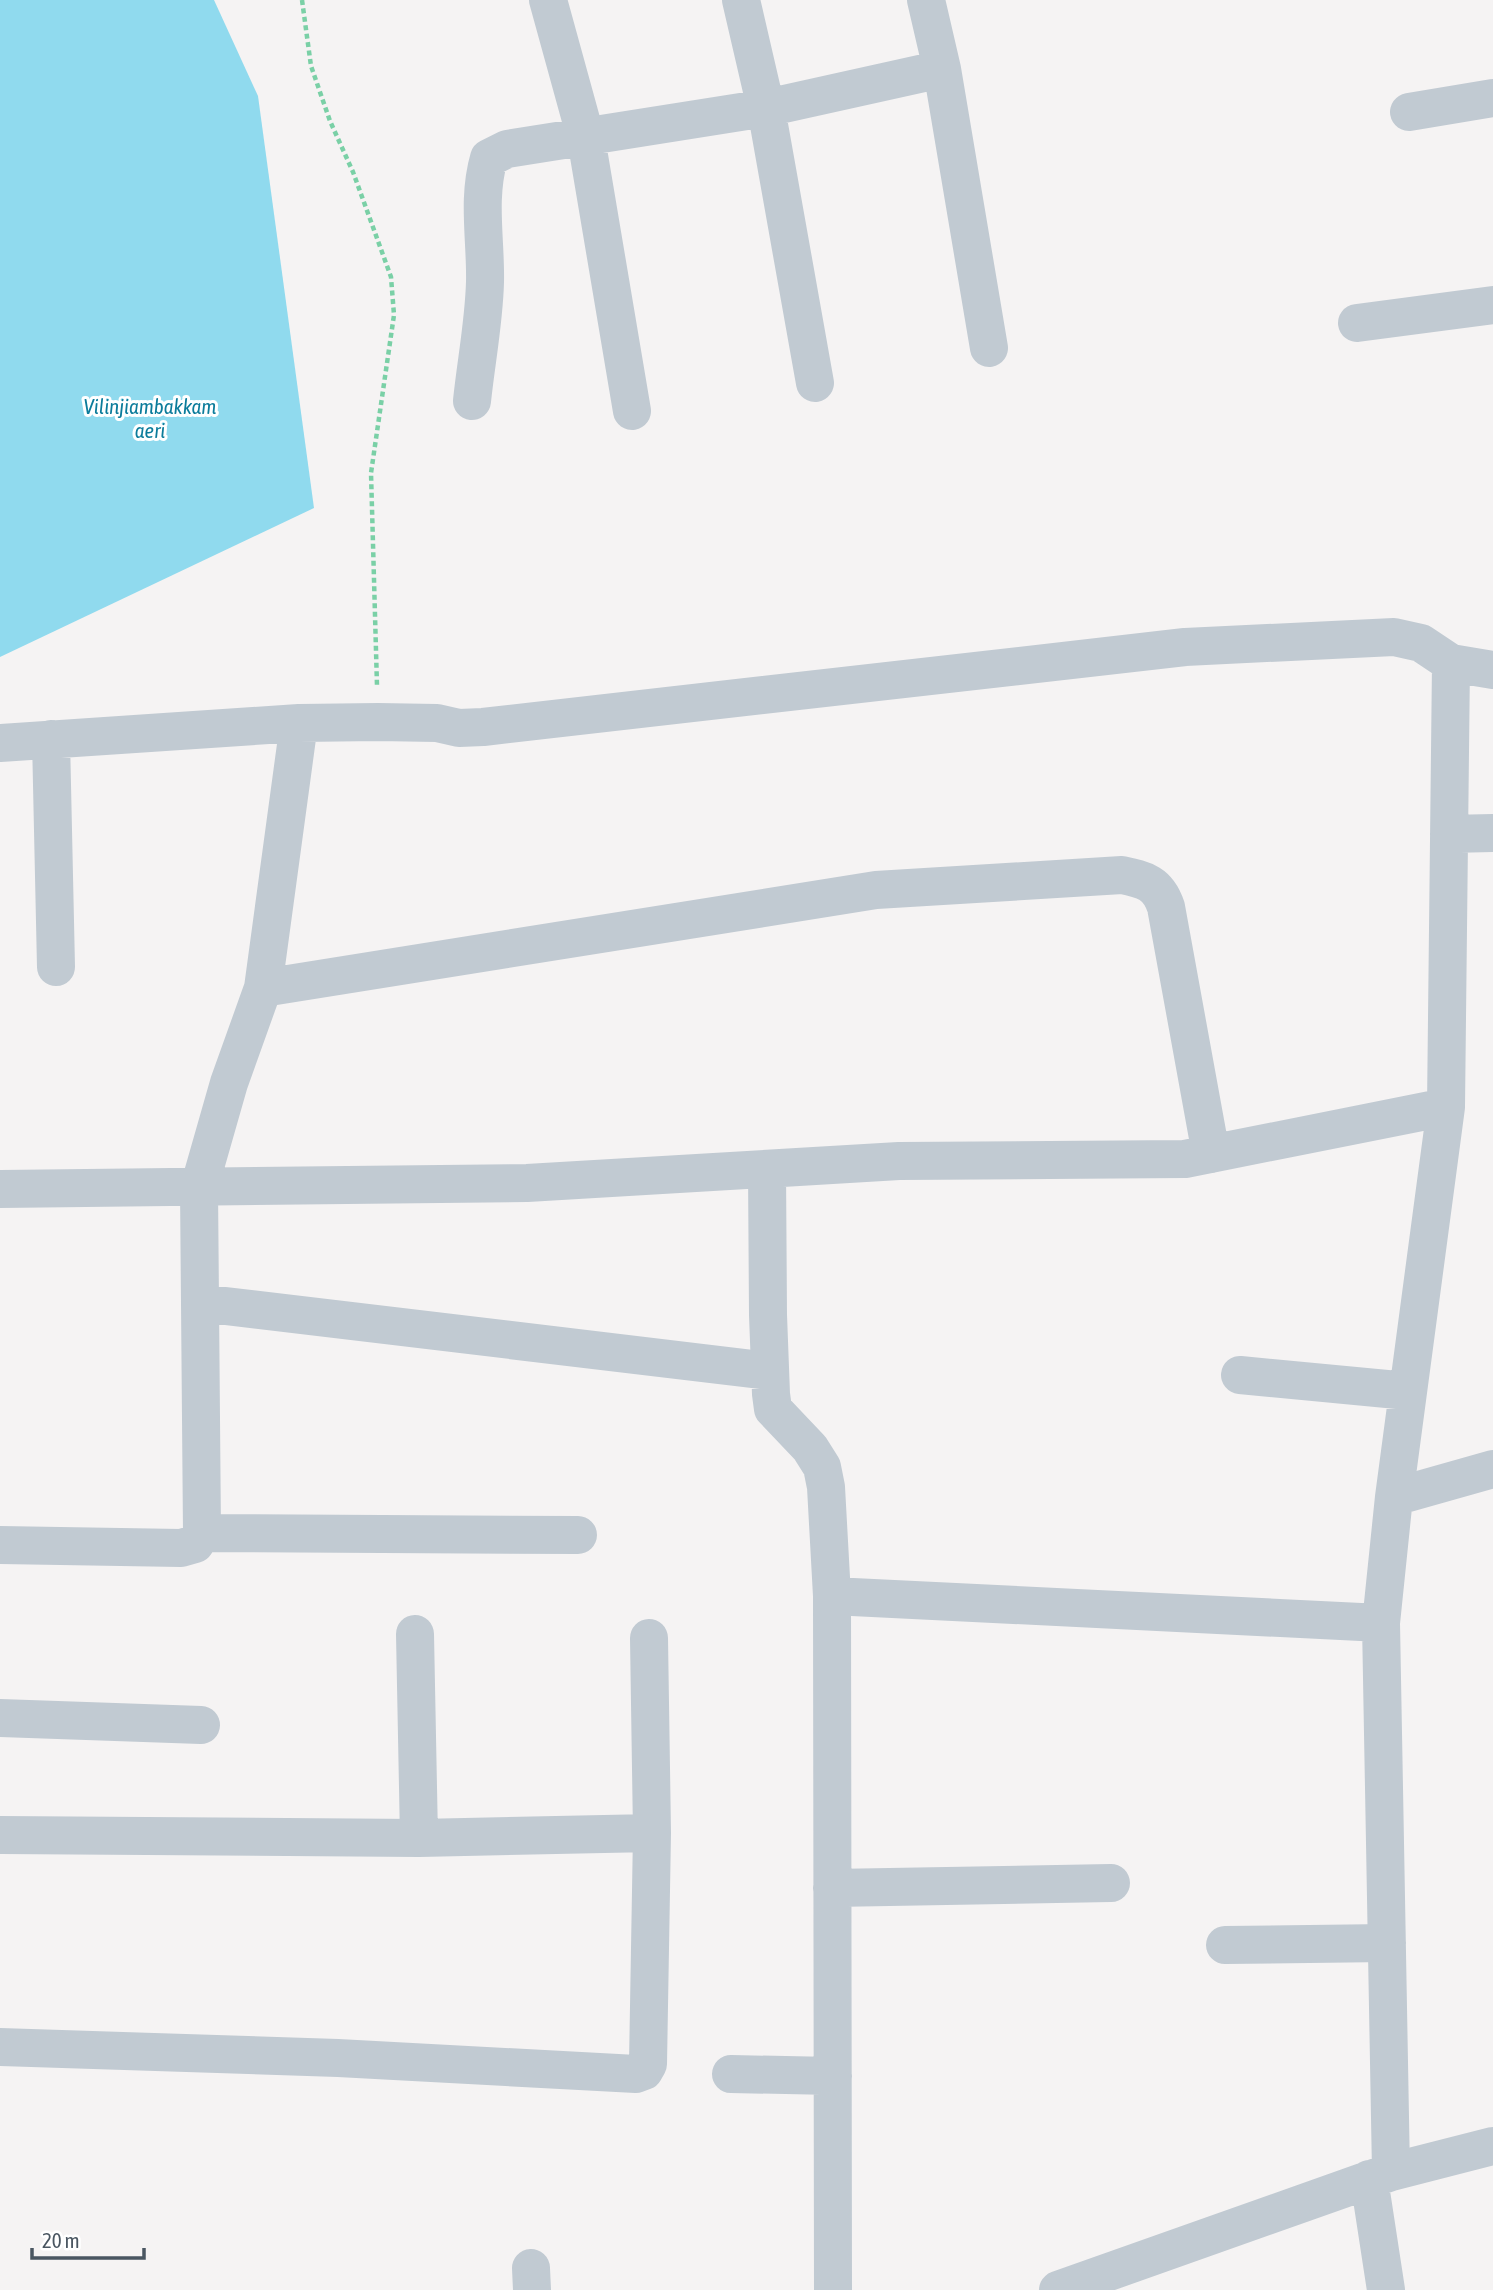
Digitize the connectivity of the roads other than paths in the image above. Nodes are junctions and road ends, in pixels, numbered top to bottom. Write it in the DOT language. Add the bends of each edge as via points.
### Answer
graph roads {
  1 [pos="548,0"];
  2 [pos="741,0"];
  3 [pos="926,0"];
  4 [pos="942,69"];
  5 [pos="1493,98"];
  6 [pos="766,108"];
  7 [pos="1409,112"];
  8 [pos="586,138"];
  9 [pos="1493,305"];
  10 [pos="1357,323"];
  11 [pos="989,348"];
  12 [pos="815,383"];
  13 [pos="472,401"];
  14 [pos="632,411"];
  15 [pos="1451,663"];
  16 [pos="1493,670"];
  17 [pos="299,723"];
  18 [pos="51,739"];
  19 [pos="0,743"];
  20 [pos="1493,833"];
  21 [pos="1449,834"];
  22 [pos="56,967"];
  23 [pos="263,988"];
  24 [pos="1446,1107"];
  25 [pos="1211,1154"];
  26 [pos="767,1169"];
  27 [pos="199,1188"];
  28 [pos="0,1189"];
  29 [pos="200,1303"];
  30 [pos="770,1371"];
  31 [pos="1240,1375"];
  32 [pos="1408,1391"];
  33 [pos="1493,1469"];
  34 [pos="1394,1496"];
  35 [pos="202,1533"];
  36 [pos="578,1535"];
  37 [pos="0,1545"];
  38 [pos="832,1596"];
  39 [pos="1381,1623"];
  40 [pos="415,1634"];
  41 [pos="649,1638"];
  42 [pos="0,1718"];
  43 [pos="201,1725"];
  44 [pos="652,1833"];
  45 [pos="0,1835"];
  46 [pos="419,1838"];
  47 [pos="1111,1883"];
  48 [pos="832,1888"];
  49 [pos="1387,1943"];
  50 [pos="1226,1945"];
  51 [pos="0,2047"];
  52 [pos="730,2074"];
  53 [pos="833,2076"];
  54 [pos="1493,2146"];
  55 [pos="1380,2176"];
  56 [pos="833,2290"];
  57 [pos="1058,2290"];
  58 [pos="1387,2290"];
  1 -- 8 [label="street"];
  2 -- 6 [label="street"];
  3 -- 4 [label="street"];
  4 -- 6 [label="street"];
  4 -- 11 [label="street"];
  5 -- 7 [label="street"];
  6 -- 8 [label="street"];
  6 -- 12 [label="street"];
  8 -- 13 [label="street" via="507,149 489,158 482,204 485,284"];
  8 -- 14 [label="street"];
  9 -- 10 [label="street"];
  15 -- 16 [label="street"];
  15 -- 17 [label="street" via="1421,643 1394,637 1185,646 482,727"];
  15 -- 21 [label="street"];
  17 -- 18 [label="street"];
  17 -- 23 [label="street"];
  18 -- 19 [label="street"];
  18 -- 22 [label="street"];
  20 -- 21 [label="street"];
  21 -- 24 [label="street"];
  23 -- 25 [label="street" via="876,890 1122,875 1144,880 1161,892"];
  23 -- 27 [label="street"];
  24 -- 25 [label="street"];
  24 -- 32 [label="street"];
  25 -- 26 [label="street" via="1185,1159 899,1161"];
  26 -- 27 [label="street" via="527,1183"];
  26 -- 30 [label="street"];
  27 -- 28 [label="street"];
  27 -- 29 [label="street"];
  29 -- 30 [label="street"];
  29 -- 35 [label="street"];
  30 -- 38 [label="street" via="774,1409 822,1466"];
  31 -- 32 [label="street"];
  32 -- 34 [label="street"];
  33 -- 34 [label="street"];
  34 -- 39 [label="street"];
  35 -- 36 [label="street"];
  35 -- 37 [label="street" via="195,1544 181,1548"];
  38 -- 39 [label="street"];
  38 -- 48 [label="street"];
  39 -- 49 [label="street"];
  40 -- 46 [label="street"];
  41 -- 44 [label="street"];
  42 -- 43 [label="street"];
  44 -- 46 [label="street"];
  44 -- 51 [label="street" via="648,2064 636,2074"];
  45 -- 46 [label="street"];
  47 -- 48 [label="street"];
  48 -- 53 [label="street"];
  49 -- 50 [label="street"];
  49 -- 55 [label="street"];
  52 -- 53 [label="street"];
  53 -- 56 [label="street"];
  54 -- 55 [label="street"];
  55 -- 57 [label="street"];
  55 -- 58 [label="street"];
}
